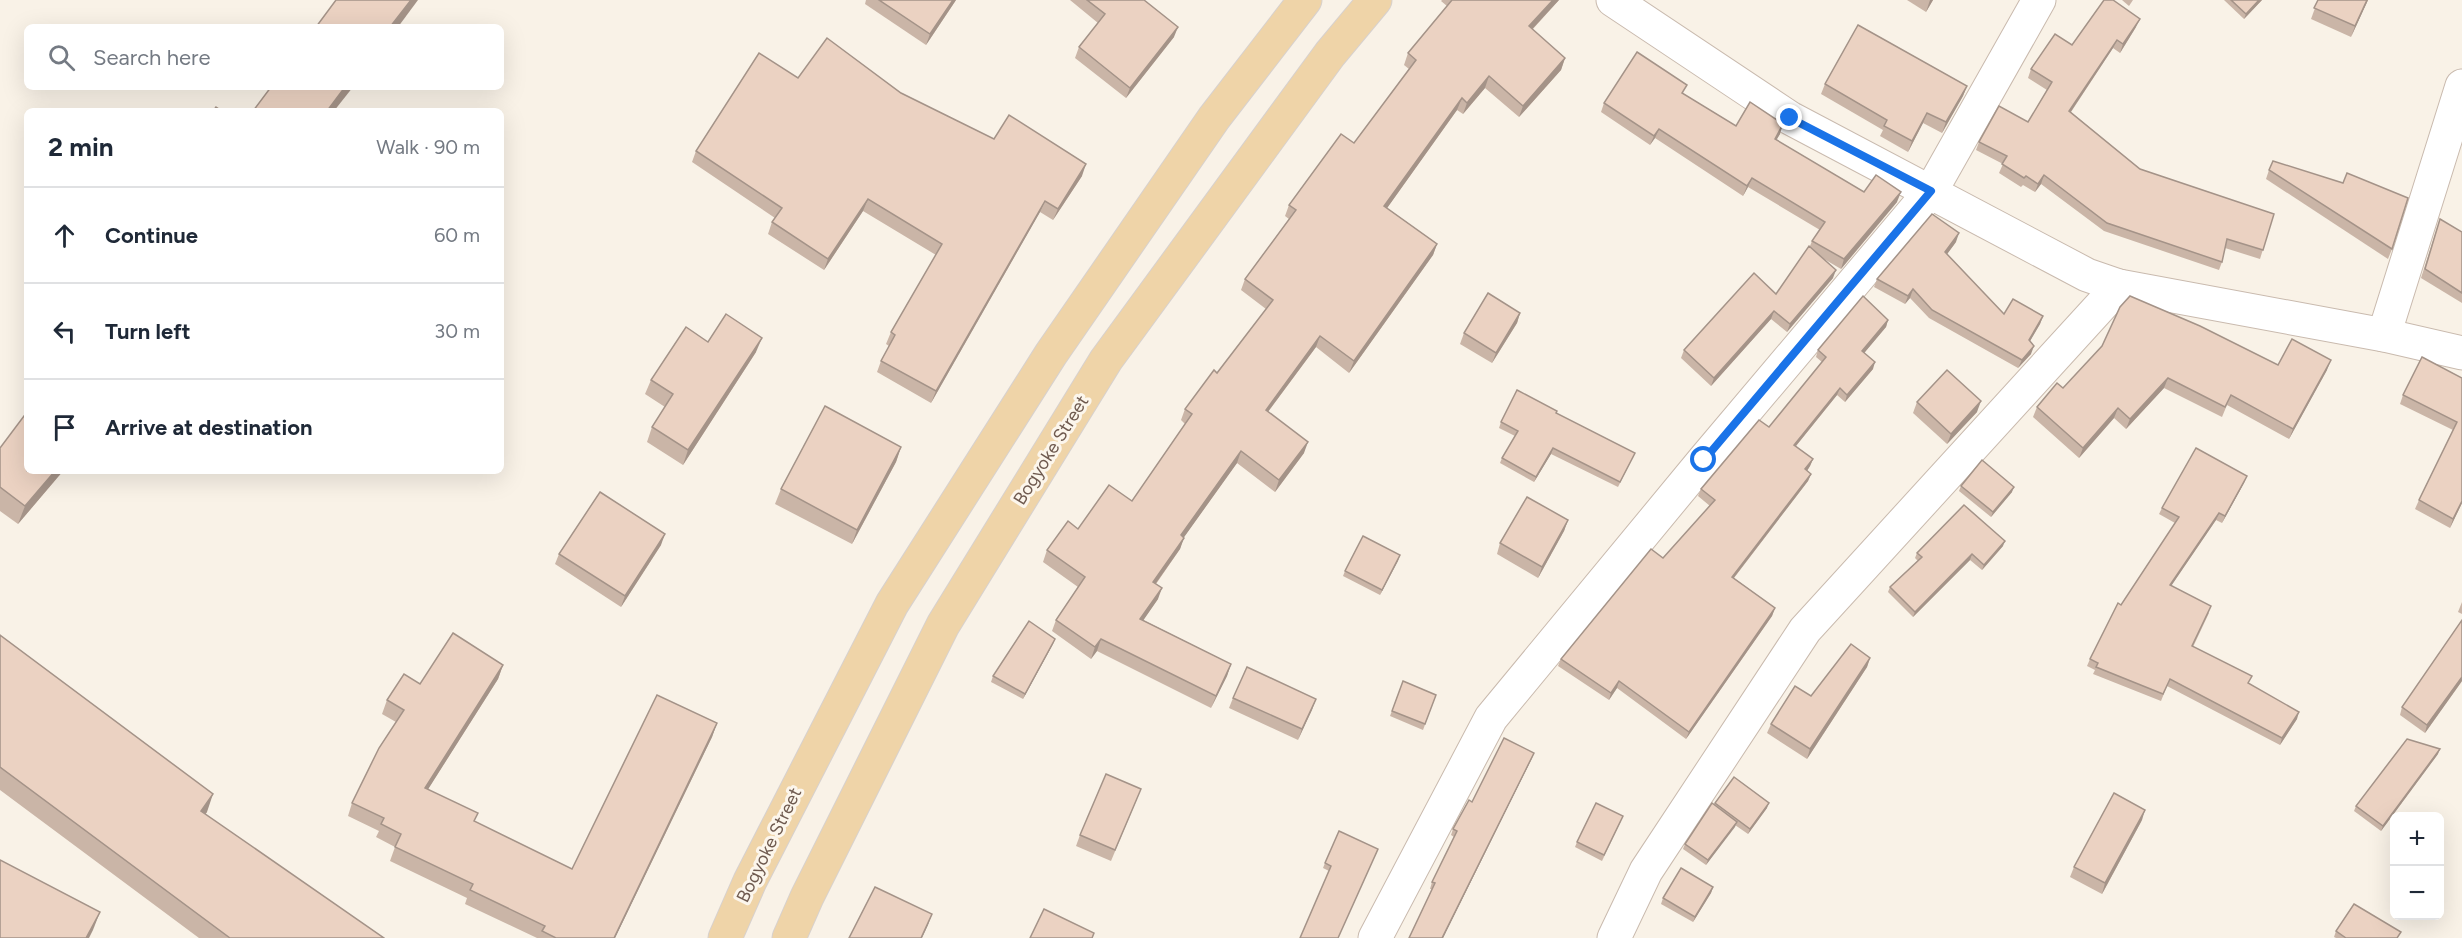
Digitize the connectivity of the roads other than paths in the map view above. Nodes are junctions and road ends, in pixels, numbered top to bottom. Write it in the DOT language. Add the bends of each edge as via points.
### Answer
graph roads {
  1 [pos="1305,0"];
  2 [pos="1375,0"];
  3 [pos="1613,0"];
  4 [pos="2039,0"];
  5 [pos="2462,86"];
  6 [pos="1931,191"];
  7 [pos="2119,286"];
  8 [pos="2384,335"];
  9 [pos="2462,352"];
  10 [pos="725,938"];
  11 [pos="789,938"];
  12 [pos="1375,938"];
  13 [pos="1614,938"];
  1 -- 10 [label="main road, Bogyoke Street" via="1214,118 1058,344 892,604 750,881"];
  2 -- 11 [label="main road, Bogyoke Street" via="1330,54 1106,360 943,625"];
  3 -- 6 [label="street" via="1790,118"];
  4 -- 6 [label="street"];
  5 -- 8 [label="street"];
  6 -- 7 [label="street" via="2087,275"];
  6 -- 12 [label="street" via="1491,718"];
  7 -- 8 [label="street"];
  7 -- 13 [label="street" via="1805,630 1646,871"];
  8 -- 9 [label="street"];
}
